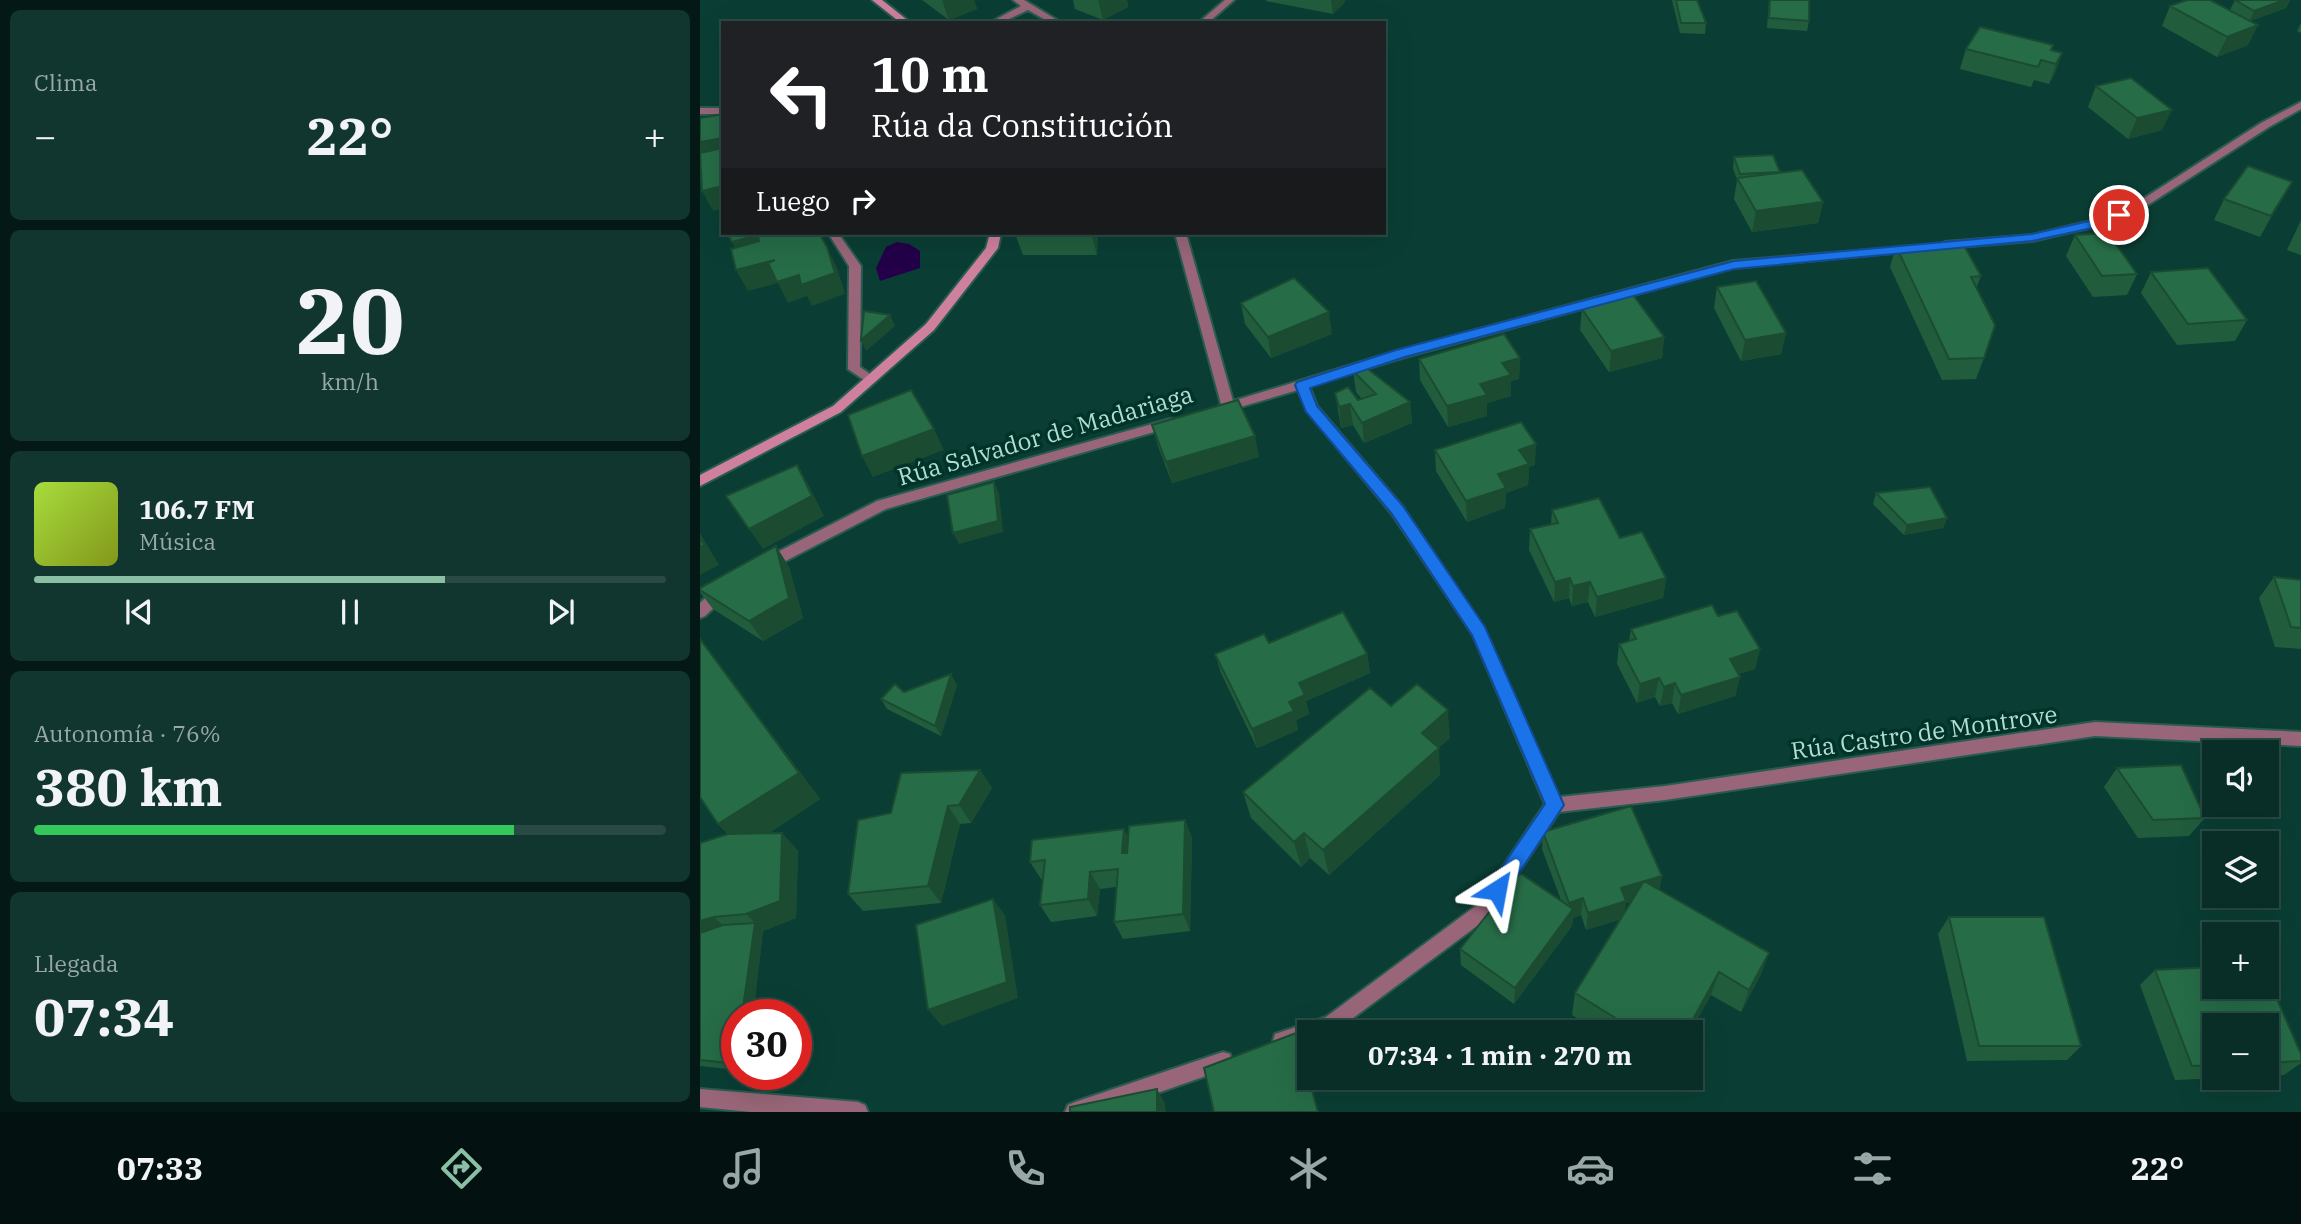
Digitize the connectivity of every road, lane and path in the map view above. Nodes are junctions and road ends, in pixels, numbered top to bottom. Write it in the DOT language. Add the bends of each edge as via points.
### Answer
graph roads {
  1 [pos="876,0"];
  2 [pos="1017,0"];
  3 [pos="1230,0"];
  4 [pos="1029,6"];
  5 [pos="904,21"];
  6 [pos="997,21"];
  7 [pos="1055,21"];
  8 [pos="1204,21"];
  9 [pos="2301,105"];
  10 [pos="700,111"];
  11 [pos="721,111"];
  12 [pos="834,235"];
  13 [pos="995,235"];
  14 [pos="1181,235"];
  15 [pos="871,379"];
  16 [pos="1302,385"];
  17 [pos="1228,406"];
  18 [pos="700,481"];
  19 [pos="700,612"];
  20 [pos="2301,739"];
  21 [pos="1554,805"];
  22 [pos="1267,1046"];
  23 [pos="1241,1055"];
  24 [pos="700,1098"];
  25 [pos="858,1112"];
  26 [pos="1075,1112"];
  1 -- 5 [label="street"];
  2 -- 4 [label="street"];
  3 -- 8 [label="street"];
  4 -- 6 [label="street"];
  4 -- 7 [label="street"];
  9 -- 16 [label="street, Rúa Salvador de Madariaga" via="2136,208 2102,222 2032,238 1734,265"];
  10 -- 11 [label="street"];
  12 -- 15 [label="street" via="855,266 854,369"];
  13 -- 15 [label="street" via="992,248 930,327"];
  14 -- 17 [label="street"];
  15 -- 18 [label="street" via="837,409"];
  16 -- 17 [label="street, Rúa Salvador de Madariaga"];
  16 -- 21 [label="street" via="1311,408 1397,510 1479,632"];
  17 -- 19 [label="street, Rúa Salvador de Madariaga" via="882,506 741,577"];
  20 -- 21 [label="street, Rúa Castro de Montrove" via="2095,729 1665,793"];
  21 -- 22 [label="street" via="1483,911 1331,1024"];
  23 -- 26 [label="street"];
  24 -- 25 [label="street"];
}
